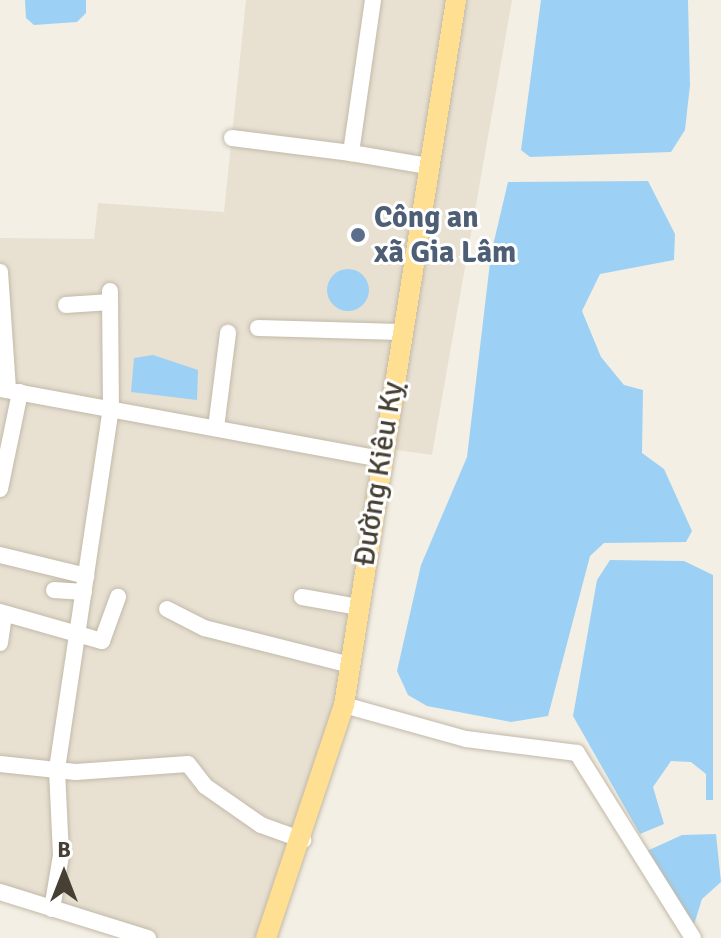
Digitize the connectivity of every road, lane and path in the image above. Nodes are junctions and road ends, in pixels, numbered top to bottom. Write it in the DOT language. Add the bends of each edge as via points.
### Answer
graph roads {
  1 [pos="373,0"];
  2 [pos="456,0"];
  3 [pos="232,138"];
  4 [pos="351,153"];
  5 [pos="428,166"];
  6 [pos="0,272"];
  7 [pos="66,305"];
  8 [pos="258,328"];
  9 [pos="401,332"];
  10 [pos="228,333"];
  11 [pos="9,390"];
  12 [pos="111,409"];
  13 [pos="216,428"];
  14 [pos="382,459"];
  15 [pos="0,489"];
  16 [pos="0,555"];
  17 [pos="85,584"];
  18 [pos="54,590"];
  19 [pos="118,597"];
  20 [pos="302,597"];
  21 [pos="359,607"];
  22 [pos="167,609"];
  23 [pos="2,613"];
  24 [pos="77,639"];
  25 [pos="0,643"];
  26 [pos="350,665"];
  27 [pos="344,705"];
  28 [pos="0,764"];
  29 [pos="57,769"];
  30 [pos="303,840"];
  31 [pos="0,892"];
  32 [pos="52,909"];
  33 [pos="148,938"];
  34 [pos="266,938"];
  35 [pos="693,938"];
  1 -- 4 [label="street"];
  2 -- 5 [label="main road, Đường Kiêu Kỵ"];
  3 -- 4 [label="street"];
  4 -- 5 [label="street"];
  5 -- 9 [label="main road, Đường Kiêu Kỵ"];
  6 -- 11 [label="street"];
  7 -- 12 [label="street" via="110,297"];
  8 -- 9 [label="street"];
  9 -- 14 [label="main road, Đường Kiêu Kỵ"];
  10 -- 13 [label="street"];
  11 -- 12 [label="street"];
  11 -- 15 [label="street"];
  12 -- 13 [label="street"];
  12 -- 17 [label="street"];
  13 -- 14 [label="street"];
  14 -- 21 [label="main road, Đường Kiêu Kỵ"];
  16 -- 17 [label="street"];
  17 -- 18 [label="street"];
  17 -- 24 [label="street"];
  19 -- 24 [label="street" via="106,640"];
  20 -- 21 [label="street"];
  21 -- 26 [label="main road, Đường Kiêu Kỵ"];
  22 -- 26 [label="street" via="204,628"];
  23 -- 24 [label="street"];
  23 -- 25 [label="street"];
  24 -- 29 [label="street"];
  26 -- 27 [label="main road, Đường Kiêu Kỵ"];
  27 -- 30 [label="main road, Đường Kiêu Kỵ"];
  27 -- 35 [label="street" via="466,739 577,753"];
  28 -- 29 [label="street"];
  29 -- 30 [label="street" via="188,764 205,786 261,825"];
  29 -- 32 [label="street" via="61,855"];
  30 -- 34 [label="main road, Đường Kiêu Kỵ"];
  31 -- 32 [label="street"];
  32 -- 33 [label="street"];
}
